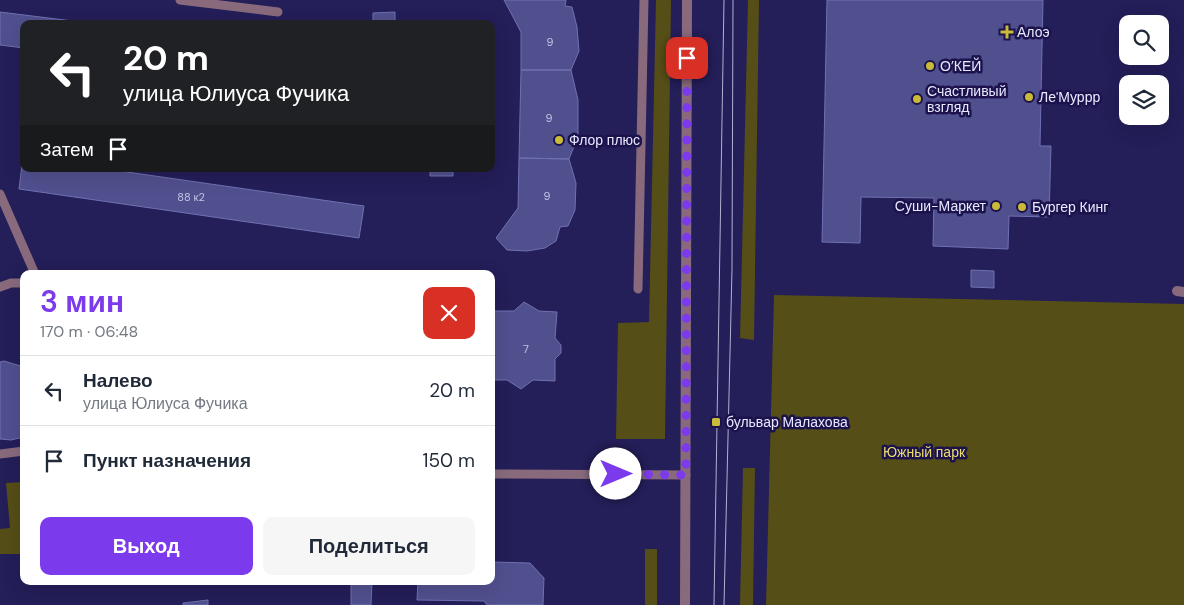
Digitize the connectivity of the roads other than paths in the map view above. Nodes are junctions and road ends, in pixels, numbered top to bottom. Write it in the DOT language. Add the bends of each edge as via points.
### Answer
graph roads {
  1 [pos="180,0"];
  2 [pos="644,0"];
  3 [pos="687,0"];
  4 [pos="278,12"];
  5 [pos="0,194"];
  6 [pos="33,270"];
  7 [pos="20,283"];
  8 [pos="0,287"];
  9 [pos="638,288"];
  10 [pos="20,452"];
  11 [pos="0,454"];
  12 [pos="495,474"];
  13 [pos="686,475"];
  14 [pos="685,605"];
  1 -- 4 [label="lane"];
  2 -- 9 [label="lane"];
  3 -- 13 [label="street"];
  5 -- 6 [label="lane"];
  7 -- 8 [label="lane"];
  10 -- 11 [label="lane"];
  12 -- 13 [label="lane"];
  13 -- 14 [label="street"];
}
